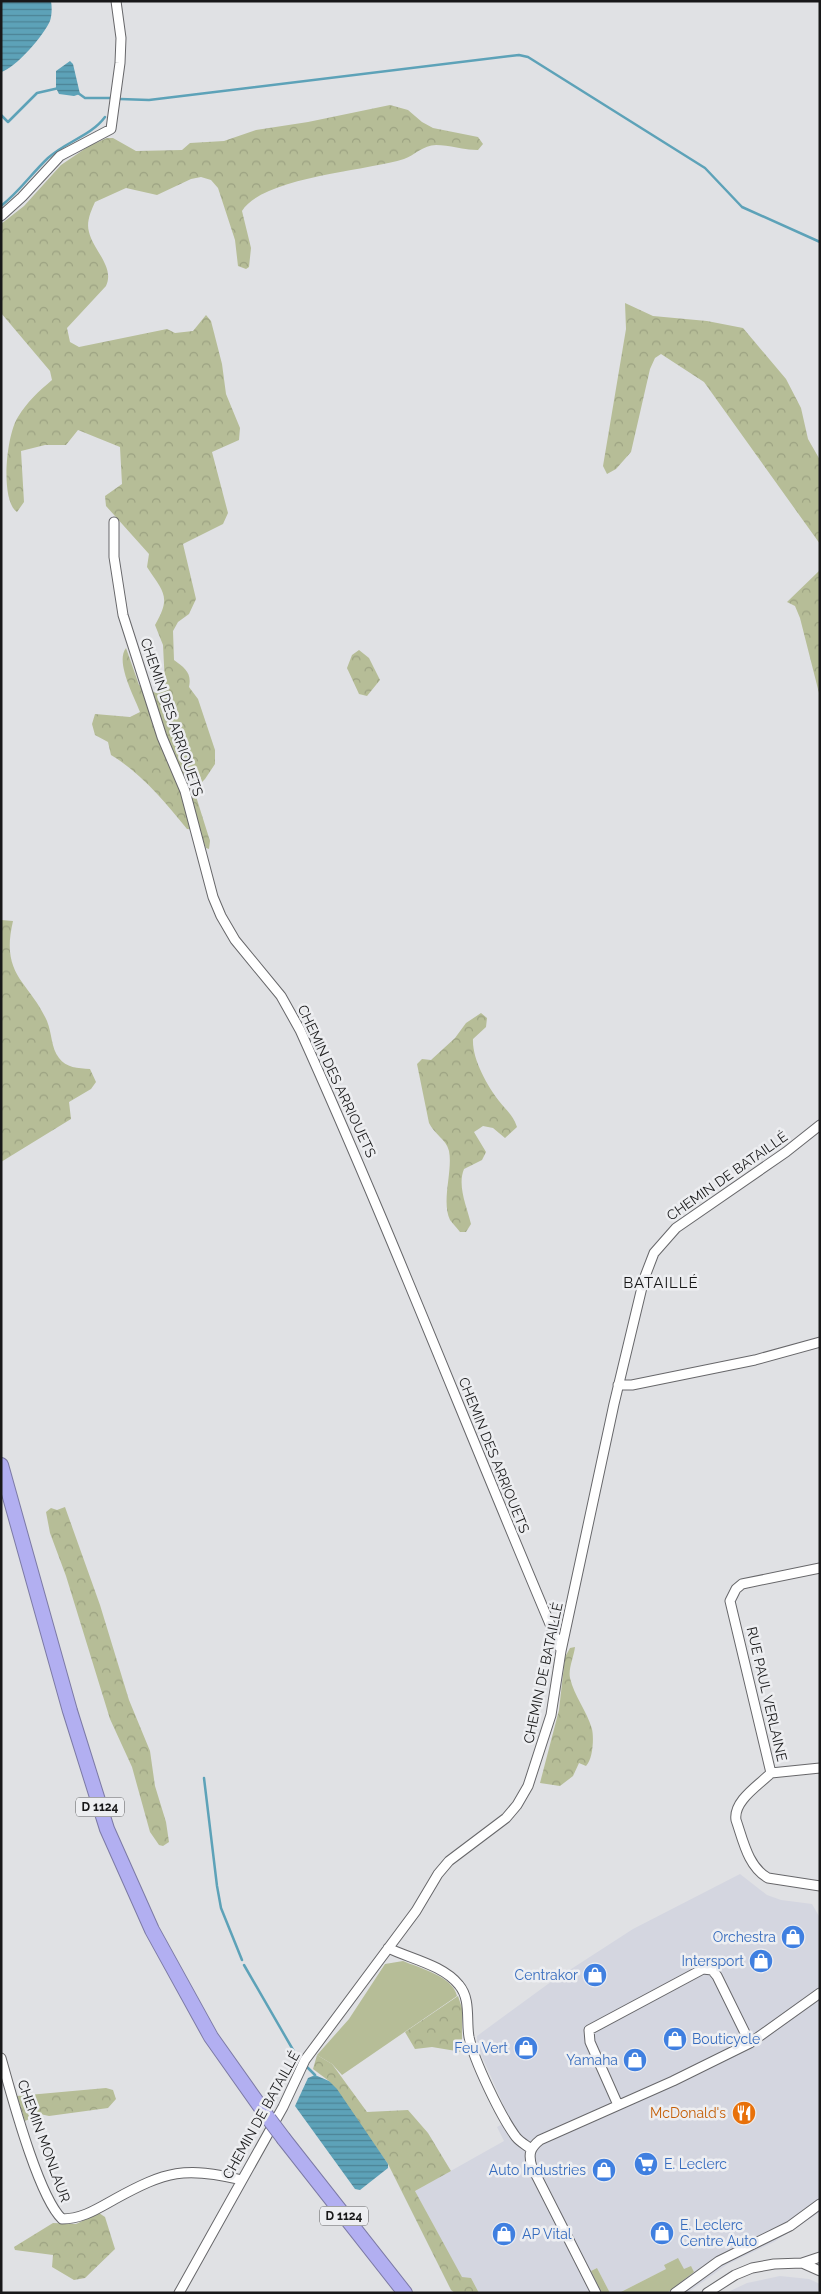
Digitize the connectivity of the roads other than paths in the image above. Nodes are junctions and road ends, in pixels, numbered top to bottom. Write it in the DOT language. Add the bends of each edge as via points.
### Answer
graph roads {
  1 [pos="116,1"];
  2 [pos="1,216"];
  3 [pos="114,522"];
  4 [pos="820,1125"];
  5 [pos="820,1342"];
  6 [pos="618,1385"];
  7 [pos="1,1465"];
  8 [pos="820,1568"];
  9 [pos="561,1651"];
  10 [pos="820,1768"];
  11 [pos="771,1773"];
  12 [pos="820,1886"];
  13 [pos="388,1948"];
  14 [pos="820,1993"];
  15 [pos="750,2042"];
  16 [pos="1,2058"];
  17 [pos="618,2105"];
  18 [pos="531,2149"];
  19 [pos="242,2180"];
  20 [pos="820,2204"];
  21 [pos="820,2257"];
  22 [pos="802,2263"];
  23 [pos="820,2270"];
  24 [pos="179,2293"];
  25 [pos="405,2293"];
  26 [pos="596,2293"];
  27 [pos="675,2293"];
  28 [pos="707,2293"];
  1 -- 2 [label="street" via="121,38 111,129 60,156"];
  3 -- 9 [label="street, CHEMIN DES ARRIOUETS" via="114,557 123,615 162,738 185,791 218,910 235,940 281,996 300,1030 400,1259"];
  4 -- 6 [label="street, CHEMIN DE BATAILLÉ" via="663,1240 648,1263"];
  5 -- 6 [label="street" via="755,1360 632,1386"];
  6 -- 9 [label="street, CHEMIN DE BATAILLÉ"];
  7 -- 25 [label="highway, D 1124, bridge" via="67,1702 107,1829 152,1930 206,2029 284,2139"];
  8 -- 11 [label="street, RUE PAUL VERLAINE" via="742,1584 730,1601"];
  9 -- 13 [label="street, CHEMIN DE BATAILLÉ" via="551,1715 528,1786 517,1805 506,1818 449,1861"];
  10 -- 11 [label="street"];
  11 -- 12 [label="street, RUE PAUL VERLAINE" via="736,1809 736,1820 752,1862 768,1878"];
  13 -- 18 [label="street" via="441,1971 460,1985 464,1992 474,2053 505,2120 518,2139"];
  13 -- 19 [label="street, CHEMIN DE BATAILLÉ" via="305,2060"];
  14 -- 15 [label="street"];
  15 -- 17 [label="street"];
  15 -- 17 [label="street" via="717,1976 712,1970 703,1969 589,2030 590,2042"];
  16 -- 19 [label="street, CHEMIN MONLAUR" via="43,2185 55,2213 62,2219 82,2216 144,2183 178,2172 198,2171"];
  17 -- 18 [label="street" via="540,2140"];
  18 -- 26 [label="street" via="532,2167"];
  19 -- 24 [label="street, CHEMIN DE BATAILLÉ"];
  20 -- 27 [label="street" via="790,2226 719,2261"];
  21 -- 22 [label="street"];
  22 -- 23 [label="street"];
  22 -- 28 [label="street" via="752,2268 734,2275"];
}
